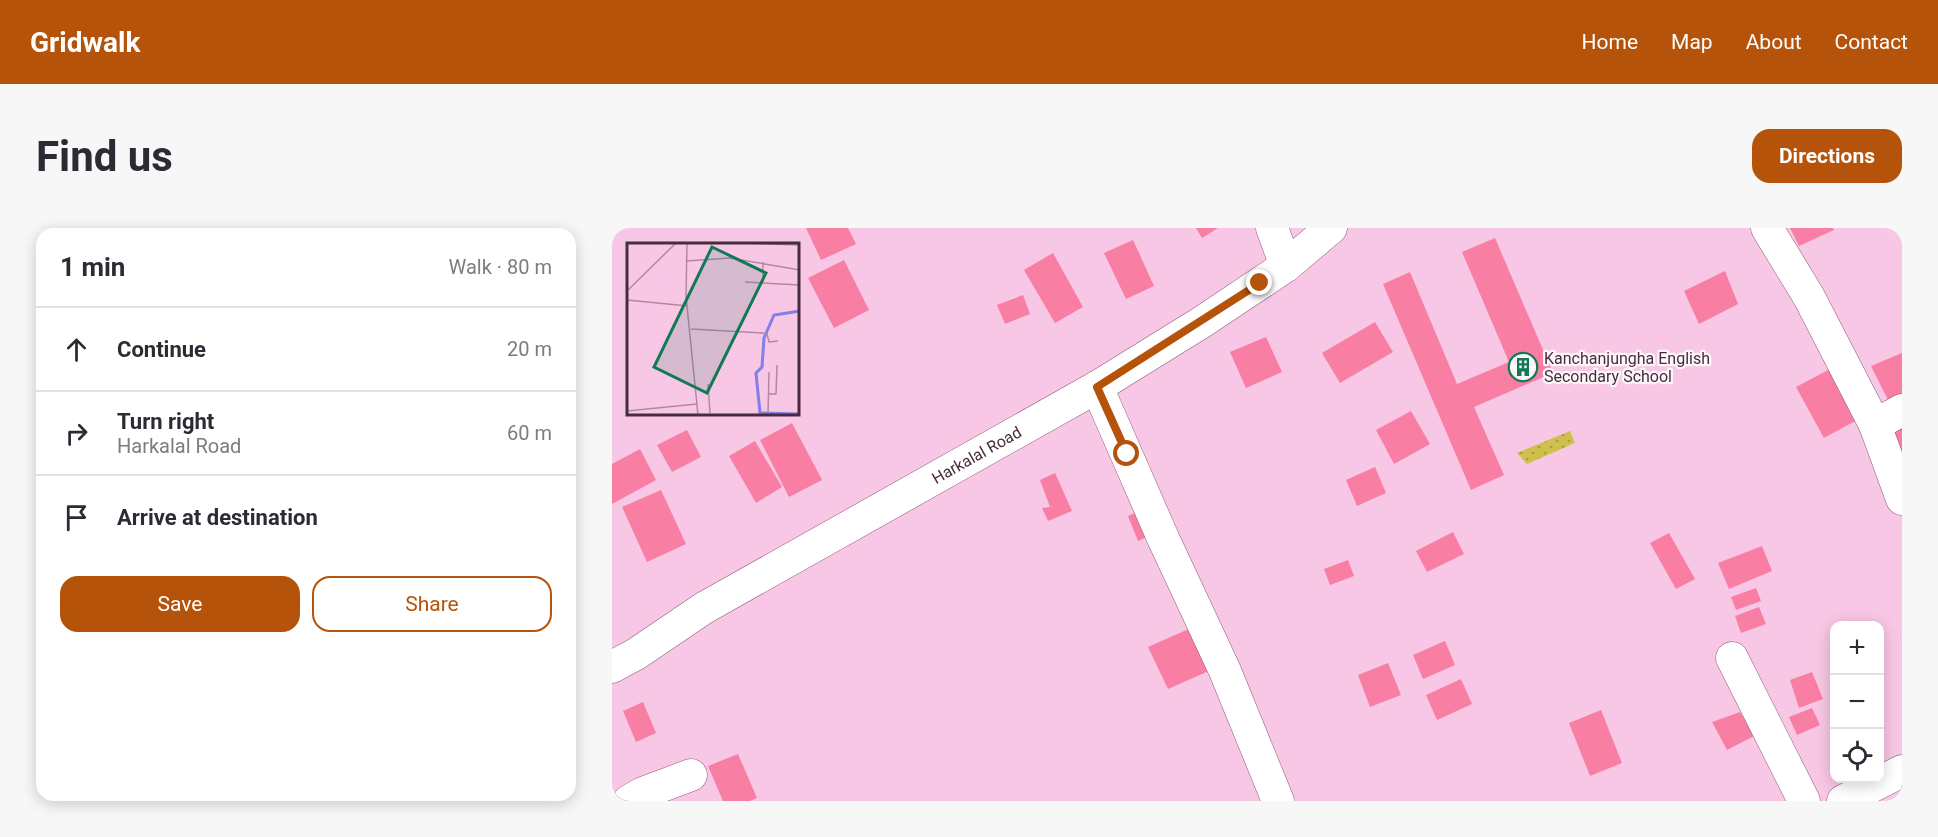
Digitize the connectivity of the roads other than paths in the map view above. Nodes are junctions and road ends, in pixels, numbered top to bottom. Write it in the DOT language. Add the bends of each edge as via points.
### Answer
graph roads {
  1 [pos="1272,228"];
  2 [pos="1331,228"];
  3 [pos="1767,228"];
  4 [pos="1286,266"];
  5 [pos="1097,387"];
  6 [pos="1902,410"];
  7 [pos="1875,425"];
  8 [pos="1902,499"];
  9 [pos="1732,658"];
  10 [pos="612,667"];
  11 [pos="1902,771"];
  12 [pos="691,775"];
  13 [pos="629,801"];
  14 [pos="1278,801"];
  15 [pos="1804,801"];
  16 [pos="1843,801"];
  1 -- 4 [label="street"];
  2 -- 4 [label="street, Harkalal Road"];
  3 -- 7 [label="street" via="1809,297"];
  4 -- 5 [label="street, Harkalal Road"];
  5 -- 10 [label="street, Harkalal Road" via="704,608"];
  5 -- 14 [label="street" via="1225,671"];
  6 -- 7 [label="street"];
  7 -- 8 [label="street"];
  9 -- 15 [label="street"];
  11 -- 16 [label="street"];
  12 -- 13 [label="street"];
}
